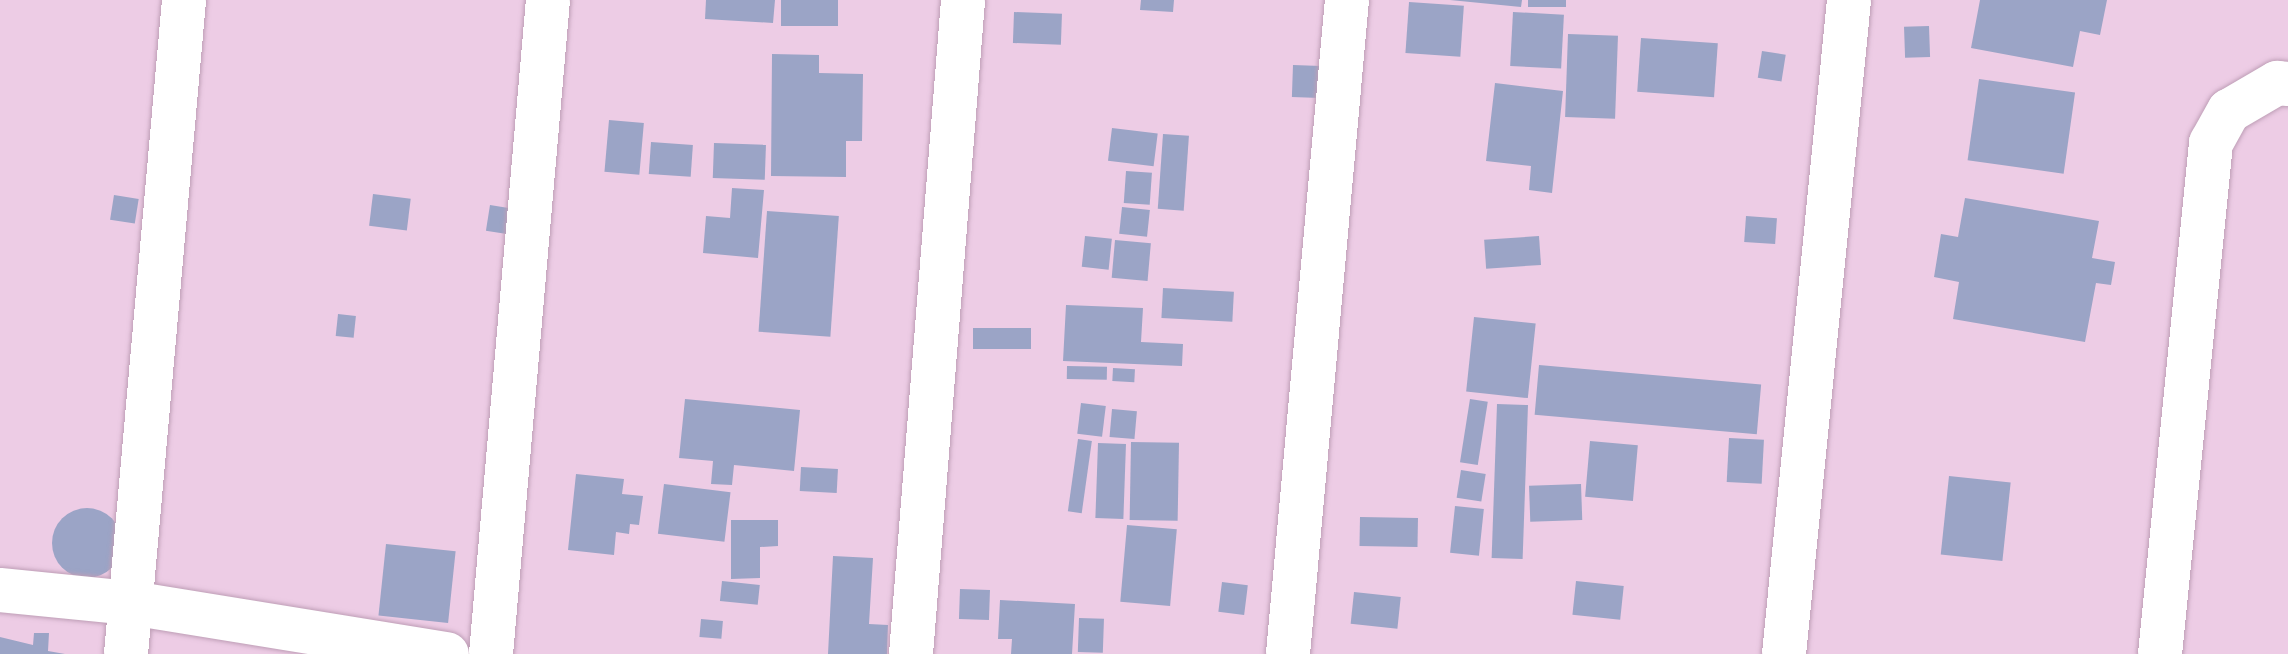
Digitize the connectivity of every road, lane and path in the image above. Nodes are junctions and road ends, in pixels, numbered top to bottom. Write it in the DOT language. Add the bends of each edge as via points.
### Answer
graph roads {
  1 [pos="184,0"];
  2 [pos="548,0"];
  3 [pos="963,0"];
  4 [pos="1347,0"];
  5 [pos="1849,0"];
  6 [pos="2288,84"];
  7 [pos="0,590"];
  8 [pos="131,603"];
  9 [pos="126,654"];
  10 [pos="447,654"];
  11 [pos="491,654"];
  12 [pos="911,654"];
  13 [pos="1288,654"];
  14 [pos="1784,654"];
  15 [pos="2160,654"];
  1 -- 8 [label="street"];
  2 -- 11 [label="street"];
  3 -- 12 [label="street"];
  4 -- 13 [label="street"];
  5 -- 14 [label="street"];
  6 -- 15 [label="street" via="2277,83 2229,111 2211,143"];
  7 -- 8 [label="street"];
  8 -- 9 [label="street"];
  8 -- 10 [label="street"];
}
